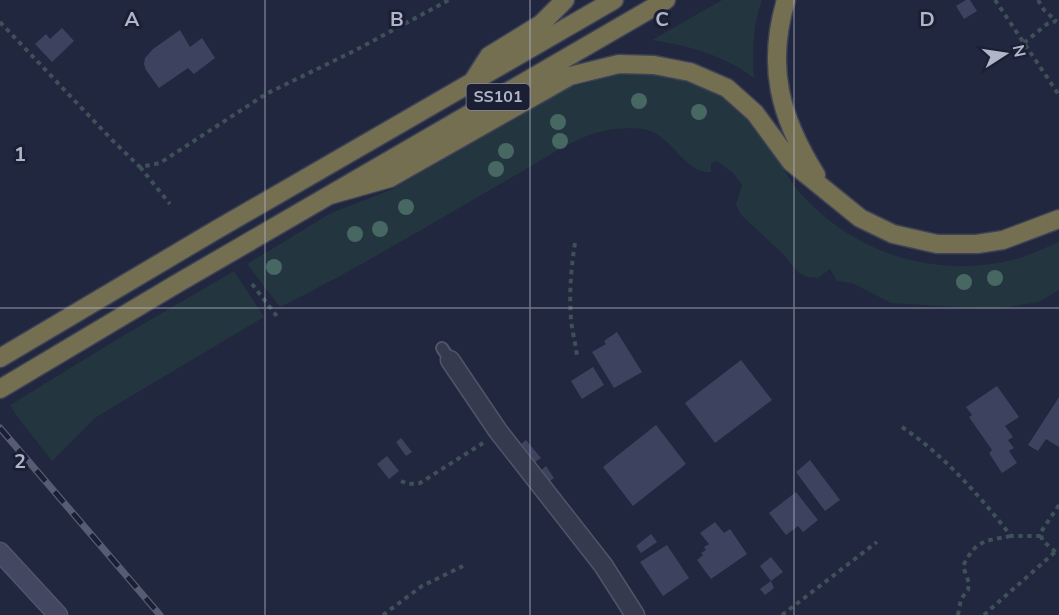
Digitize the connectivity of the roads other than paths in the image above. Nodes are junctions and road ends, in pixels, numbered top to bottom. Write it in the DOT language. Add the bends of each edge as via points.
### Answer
graph roads {
  1 [pos="565,0"];
  2 [pos="614,0"];
  3 [pos="666,0"];
  4 [pos="786,0"];
  5 [pos="472,83"];
  6 [pos="826,192"];
  7 [pos="330,195"];
  8 [pos="1059,219"];
  9 [pos="446,354"];
  10 [pos="0,358"];
  11 [pos="0,389"];
  12 [pos="0,552"];
  13 [pos="58,615"];
  14 [pos="635,615"];
  1 -- 5 [label="highway" via="541,24 489,56"];
  2 -- 5 [label="highway, SS101"];
  3 -- 7 [label="highway, SS101"];
  4 -- 6 [label="highway" via="776,61 782,103 795,140"];
  5 -- 10 [label="highway, SS101"];
  6 -- 7 [label="highway" via="791,162 755,112 727,88 672,67 619,64 570,76 390,178"];
  6 -- 8 [label="highway" via="860,218 893,234 937,244 1003,240"];
  7 -- 11 [label="highway, SS101"];
  9 -- 14 [label="street" via="498,431 603,565"];
  12 -- 13 [label="main road"];
}
